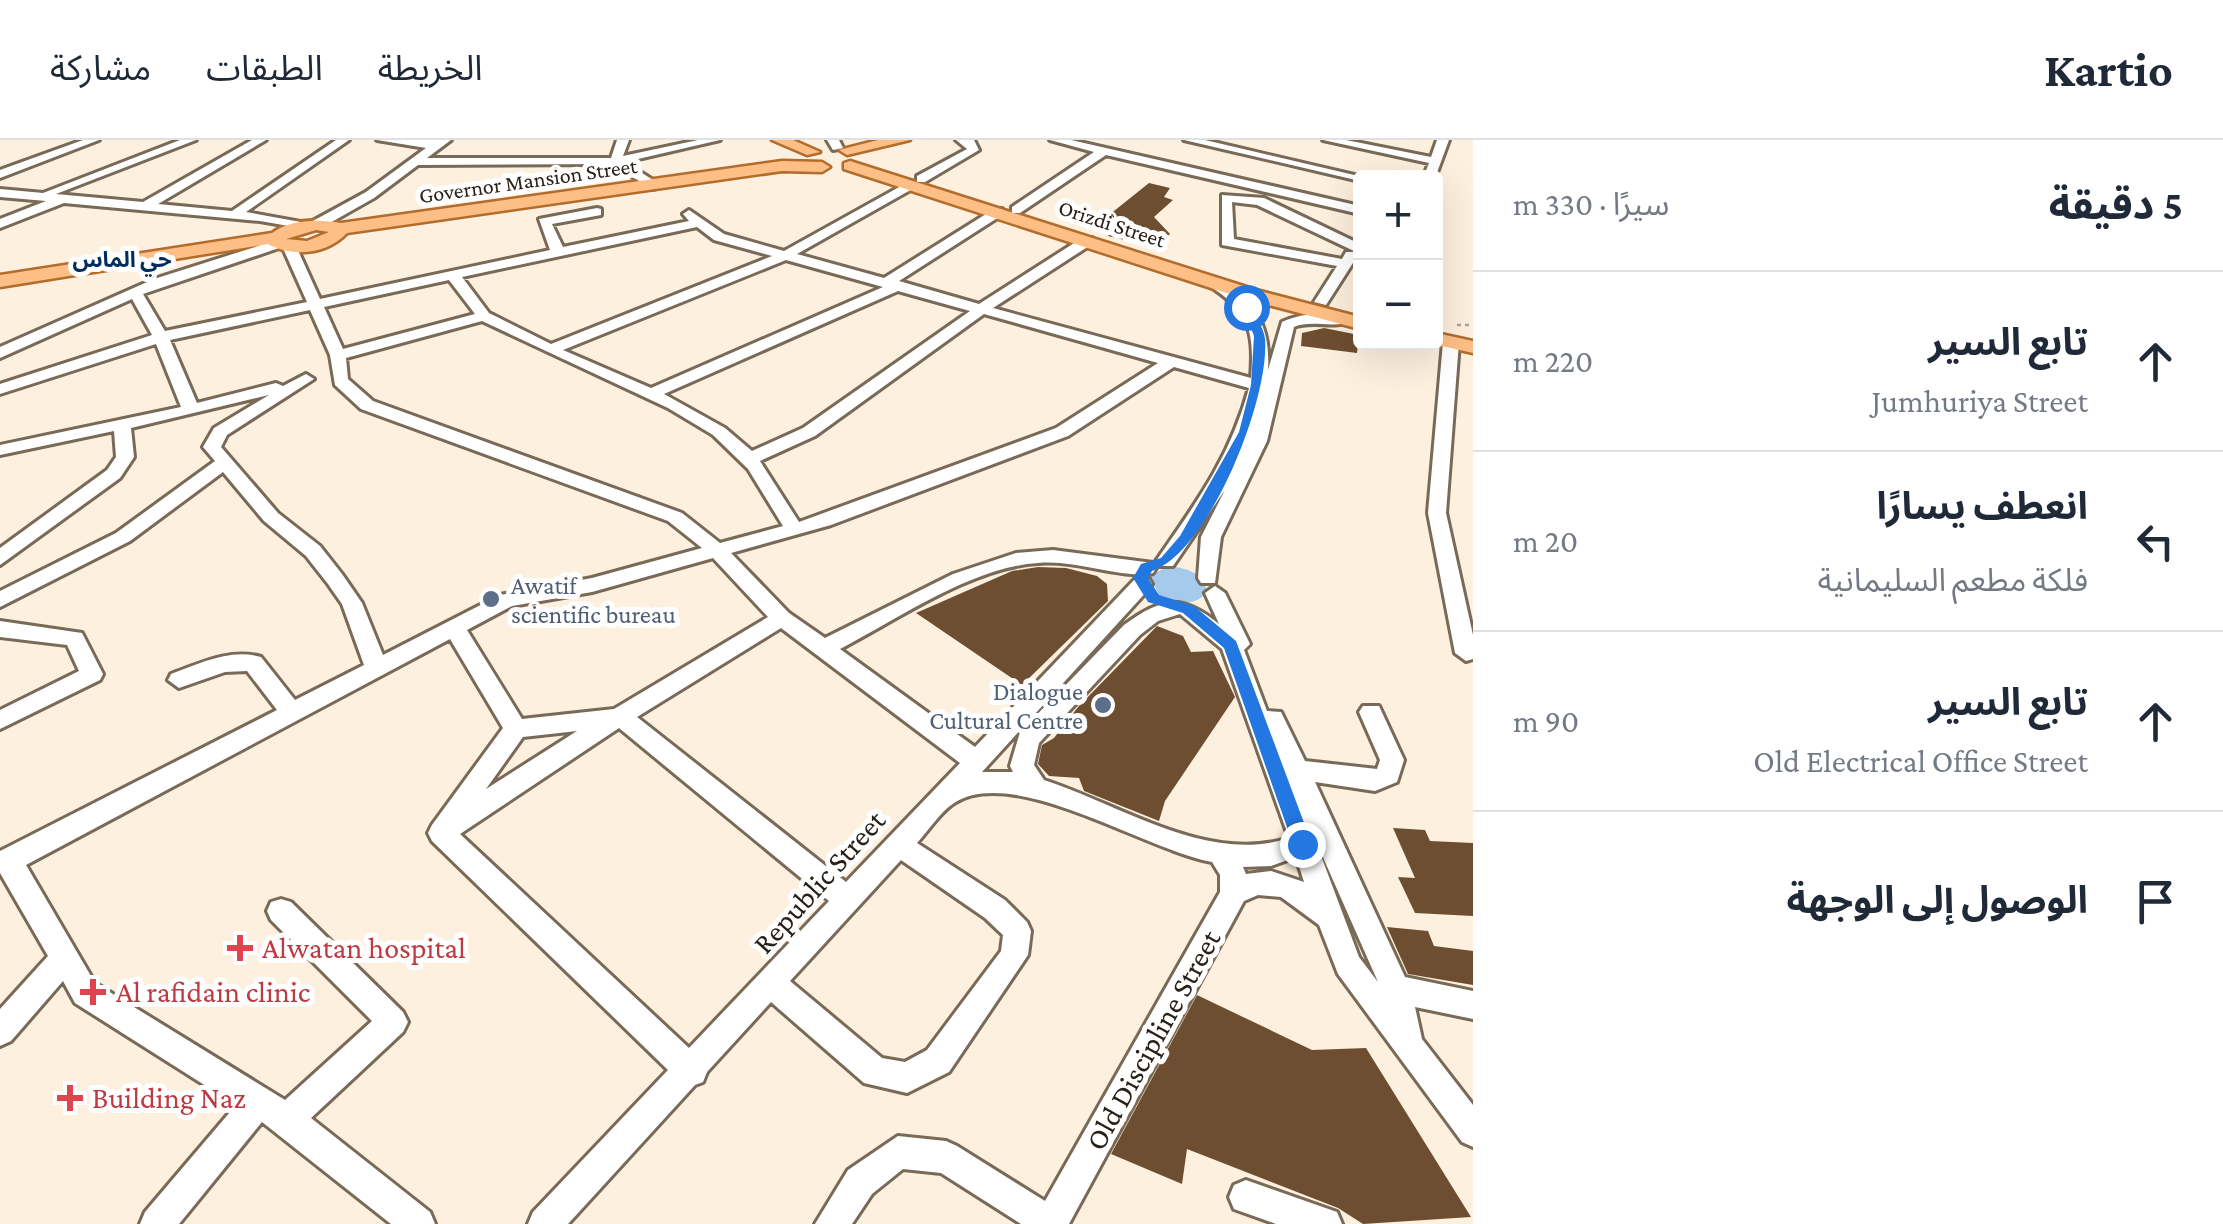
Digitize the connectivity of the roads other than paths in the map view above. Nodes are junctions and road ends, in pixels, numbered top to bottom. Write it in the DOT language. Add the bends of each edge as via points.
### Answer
graph roads {
  1 [pos="190,140"];
  2 [pos="260,140"];
  3 [pos="343,140"];
  4 [pos="384,140"];
  5 [pos="623,140"];
  6 [pos="642,140"];
  7 [pos="714,140"];
  8 [pos="779,140"];
  9 [pos="903,140"];
  10 [pos="962,140"];
  11 [pos="1056,140"];
  12 [pos="1190,140"];
  13 [pos="1254,140"];
  14 [pos="1329,140"];
  15 [pos="1443,140"];
  16 [pos="87,141"];
  17 [pos="441,143"];
  18 [pos="677,149"];
  19 [pos="1104,151"];
  20 [pos="1246,152"];
  21 [pos="848,154"];
  22 [pos="1266,156"];
  23 [pos="814,158"];
  24 [pos="615,160"];
  25 [pos="1434,161"];
  26 [pos="415,162"];
  27 [pos="1431,170"];
  28 [pos="0,174"];
  29 [pos="1353,176"];
  30 [pos="915,182"];
  31 [pos="652,184"];
  32 [pos="0,192"];
  33 [pos="1260,192"];
  34 [pos="370,195"];
  35 [pos="41,196"];
  36 [pos="63,198"];
  37 [pos="147,205"];
  38 [pos="1353,209"];
  39 [pos="1007,211"];
  40 [pos="597,212"];
  41 [pos="234,214"];
  42 [pos="0,224"];
  43 [pos="308,226"];
  44 [pos="337,231"];
  45 [pos="1087,241"];
  46 [pos="279,243"];
  47 [pos="1353,244"];
  48 [pos="558,252"];
  49 [pos="788,254"];
  50 [pos="1353,254"];
  51 [pos="723,257"];
  52 [pos="1343,262"];
  53 [pos="453,275"];
  54 [pos="1210,280"];
  55 [pos="0,281"];
  56 [pos="893,283"];
  57 [pos="135,292"];
  58 [pos="1321,302"];
  59 [pos="312,304"];
  60 [pos="982,308"];
  61 [pos="484,316"];
  62 [pos="1353,317"];
  63 [pos="1353,317"];
  64 [pos="1353,318"];
  65 [pos="1450,332"];
  66 [pos="161,337"];
  67 [pos="1473,347"];
  68 [pos="550,350"];
  69 [pos="0,353"];
  70 [pos="338,363"];
  71 [pos="1165,365"];
  72 [pos="306,380"];
  73 [pos="0,389"];
  74 [pos="1256,392"];
  75 [pos="648,394"];
  76 [pos="191,410"];
  77 [pos="122,426"];
  78 [pos="0,450"];
  79 [pos="749,460"];
  80 [pos="225,462"];
  81 [pos="794,529"];
  82 [pos="715,550"];
  83 [pos="0,558"];
  84 [pos="1151,571"];
  85 [pos="1212,585"];
  86 [pos="0,600"];
  87 [pos="1182,609"];
  88 [pos="782,618"];
  89 [pos="454,627"];
  90 [pos="0,629"];
  91 [pos="822,650"];
  92 [pos="1466,653"];
  93 [pos="376,666"];
  94 [pos="179,680"];
  95 [pos="290,710"];
  96 [pos="1371,712"];
  97 [pos="621,717"];
  98 [pos="0,720"];
  99 [pos="516,729"];
  100 [pos="974,760"];
  101 [pos="1296,770"];
  102 [pos="1035,787"];
  103 [pos="936,801"];
  104 [pos="441,833"];
  105 [pos="897,844"];
  106 [pos="1302,844"];
  107 [pos="1222,854"];
  108 [pos="4,861"];
  109 [pos="1234,894"];
  110 [pos="847,899"];
  111 [pos="281,910"];
  112 [pos="1330,919"];
  113 [pos="64,960"];
  114 [pos="772,983"];
  115 [pos="1396,990"];
  116 [pos="1473,1005"];
  117 [pos="0,1031"];
  118 [pos="1409,1042"];
  119 [pos="692,1071"];
  120 [pos="258,1101"];
  121 [pos="287,1119"];
  122 [pos="1473,1131"];
  123 [pos="1246,1197"];
  124 [pos="158,1224"];
  125 [pos="418,1224"];
  126 [pos="545,1224"];
  127 [pos="832,1224"];
  128 [pos="1051,1224"];
  129 [pos="1325,1224"];
  1 -- 35 [label="street"];
  2 -- 37 [label="street"];
  3 -- 41 [label="street"];
  4 -- 17 [label="street"];
  5 -- 24 [label="street"];
  6 -- 18 [label="street"];
  7 -- 18 [label="street"];
  8 -- 23 [label="main road"];
  9 -- 21 [label="main road"];
  10 -- 30 [label="street" via="972,150"];
  11 -- 19 [label="street"];
  12 -- 20 [label="street"];
  13 -- 20 [label="street"];
  14 -- 25 [label="street"];
  15 -- 25 [label="street"];
  16 -- 28 [label="street"];
  17 -- 26 [label="street"];
  18 -- 24 [label="street"];
  19 -- 33 [label="street"];
  19 -- 39 [label="street"];
  20 -- 22 [label="street"];
  21 -- 23 [label="main road, Governor Mansion Street"];
  21 -- 30 [label="main road, Orizdi Street"];
  22 -- 29 [label="street"];
  22 -- 33 [label="street"];
  23 -- 31 [label="main road, Governor Mansion Street"];
  24 -- 26 [label="street"];
  24 -- 31 [label="street"];
  25 -- 27 [label="street"];
  26 -- 34 [label="street"];
  30 -- 39 [label="main road, Orizdi Street"];
  30 -- 49 [label="street"];
  31 -- 44 [label="main road, Governor Mansion Street"];
  32 -- 35 [label="street"];
  33 -- 38 [label="street"];
  33 -- 47 [label="street"];
  33 -- 52 [label="street" via="1226,198 1227,242"];
  34 -- 43 [label="street"];
  34 -- 44 [label="street"];
  35 -- 36 [label="street"];
  36 -- 37 [label="street"];
  36 -- 42 [label="street"];
  37 -- 41 [label="street"];
  39 -- 45 [label="main road, Orizdi Street"];
  39 -- 56 [label="street"];
  39 -- 58 [label="main road, Orizdi Street"];
  40 -- 48 [label="street" via="544,222"];
  41 -- 43 [label="street"];
  43 -- 44 [label="main road, Governor Mansion Street"];
  43 -- 46 [label="main road, Governor Mansion Street"];
  44 -- 46 [label="main road, Governor Mansion Street" via="320,243"];
  45 -- 54 [label="main road, Orizdi Street"];
  45 -- 60 [label="street"];
  46 -- 55 [label="main road, Governor Mansion Street"];
  46 -- 57 [label="street"];
  46 -- 59 [label="street"];
  48 -- 51 [label="street" via="692,218"];
  48 -- 53 [label="street"];
  49 -- 51 [label="street"];
  49 -- 51 [label="street"];
  49 -- 56 [label="street"];
  50 -- 52 [label="street"];
  51 -- 68 [label="street"];
  52 -- 58 [label="street"];
  53 -- 59 [label="street"];
  53 -- 61 [label="street"];
  54 -- 63 [label="main road, Orizdi Street"];
  54 -- 74 [label="street" via="1258,326"];
  56 -- 60 [label="street"];
  56 -- 75 [label="street"];
  57 -- 66 [label="street"];
  57 -- 69 [label="street"];
  58 -- 62 [label="main road, Orizdi Street"];
  59 -- 66 [label="street"];
  59 -- 70 [label="street"];
  60 -- 71 [label="street"];
  60 -- 79 [label="street" via="809,432"];
  61 -- 68 [label="street"];
  61 -- 70 [label="street"];
  64 -- 85 [label="street" via="1303,318 1288,326 1258,441 1211,538"];
  65 -- 67 [label="main road"];
  65 -- 92 [label="street" via="1438,513"];
  66 -- 73 [label="street"];
  66 -- 76 [label="street"];
  68 -- 75 [label="street"];
  70 -- 72 [label="street"];
  70 -- 82 [label="street" via="337,380 367,406 655,506"];
  71 -- 74 [label="street"];
  71 -- 81 [label="street" via="1062,432"];
  72 -- 76 [label="street"];
  72 -- 80 [label="street" via="220,432 212,447"];
  74 -- 84 [label="street, Republic Street" via="1219,486"];
  75 -- 79 [label="street" via="734,443"];
  76 -- 77 [label="street"];
  77 -- 78 [label="street"];
  77 -- 83 [label="street" via="125,458 114,474"];
  79 -- 81 [label="street"];
  80 -- 86 [label="street" via="123,537"];
  80 -- 93 [label="street" via="335,579 352,603"];
  81 -- 82 [label="street"];
  82 -- 88 [label="street"];
  82 -- 89 [label="street" via="592,585 507,600"];
  84 -- 85 [label="street" via="1190,566"];
  84 -- 87 [label="street" via="1154,598"];
  84 -- 91 [label="street" via="1040,556 1003,561"];
  84 -- 100 [label="street, Republic Street"];
  85 -- 87 [label="street" via="1208,605"];
  85 -- 101 [label="street"];
  87 -- 102 [label="street" via="1151,616 1132,630 1028,739 1022,766"];
  87 -- 106 [label="street" via="1231,645"];
  88 -- 91 [label="street"];
  88 -- 97 [label="street"];
  89 -- 93 [label="street"];
  89 -- 99 [label="street"];
  90 -- 98 [label="street" via="74,638 92,674"];
  91 -- 100 [label="street"];
  93 -- 95 [label="street"];
  94 -- 95 [label="street" via="223,664 253,663"];
  95 -- 108 [label="street"];
  96 -- 101 [label="street" via="1392,760 1388,775 1374,780"];
  97 -- 99 [label="street"];
  97 -- 104 [label="street"];
  97 -- 110 [label="street"];
  99 -- 104 [label="street"];
  100 -- 103 [label="street, Republic Street"];
  101 -- 115 [label="street"];
  102 -- 103 [label="street" via="981,782"];
  102 -- 107 [label="street"];
  103 -- 105 [label="street, Republic Street"];
  104 -- 119 [label="street"];
  105 -- 110 [label="street, Republic Street"];
  105 -- 114 [label="street" via="995,908 1018,931 1014,955 938,1060 907,1078 875,1072"];
  106 -- 107 [label="street" via="1276,856"];
  106 -- 112 [label="street"];
  107 -- 109 [label="street"];
  108 -- 113 [label="street"];
  109 -- 112 [label="street" via="1272,883 1304,895"];
  109 -- 128 [label="street, Old Discipline Street"];
  110 -- 114 [label="street, Republic Street"];
  111 -- 121 [label="street" via="392,1022"];
  112 -- 118 [label="street" via="1363,988"];
  113 -- 117 [label="street"];
  113 -- 120 [label="street" via="85,993"];
  114 -- 119 [label="street, Republic Street"];
  115 -- 116 [label="street"];
  115 -- 118 [label="street"];
  118 -- 122 [label="street"];
  119 -- 126 [label="street, Republic Street"];
  120 -- 121 [label="street"];
  120 -- 124 [label="street"];
  121 -- 125 [label="street"];
  123 -- 129 [label="street"];
  127 -- 128 [label="street" via="860,1182 898,1152 946,1156"];
}
